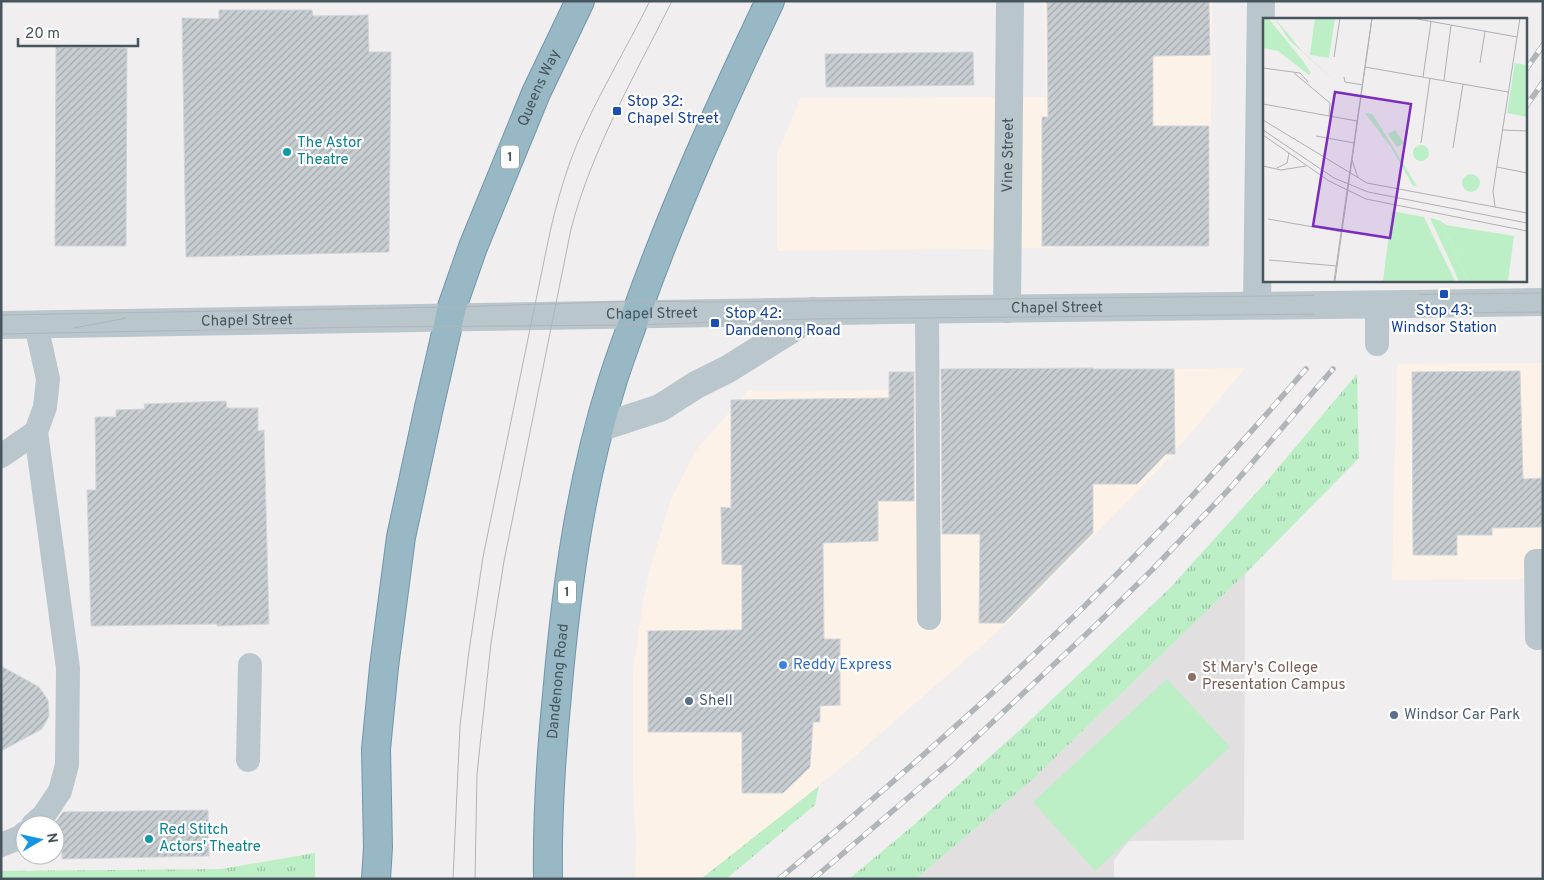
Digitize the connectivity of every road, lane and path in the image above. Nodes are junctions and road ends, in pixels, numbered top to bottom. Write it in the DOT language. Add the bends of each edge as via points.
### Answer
graph roads {
  1 [pos="580,1"];
  2 [pos="770,1"];
  3 [pos="1010,1"];
  4 [pos="1261,1"];
  5 [pos="1543,302"];
  6 [pos="1377,304"];
  7 [pos="1257,306"];
  8 [pos="927,309"];
  9 [pos="1007,309"];
  10 [pos="813,311"];
  11 [pos="636,314"];
  12 [pos="451,317"];
  13 [pos="1,325"];
  14 [pos="36,325"];
  15 [pos="1377,344"];
  16 [pos="599,428"];
  17 [pos="36,432"];
  18 [pos="1,456"];
  19 [pos="1543,561"];
  20 [pos="929,618"];
  21 [pos="1537,638"];
  22 [pos="250,665"];
  23 [pos="248,760"];
  24 [pos="44,815"];
  25 [pos="15,839"];
  26 [pos="1,845"];
  27 [pos="376,879"];
  28 [pos="548,879"];
  1 -- 12 [label="highway, Queens Way / 1" via="533,102 473,247"];
  2 -- 11 [label="highway, 1" via="712,124"];
  3 -- 9 [label="street, Vine Street"];
  4 -- 7 [label="street"];
  5 -- 6 [label="street, Chapel Street, bridge"];
  6 -- 7 [label="street, Chapel Street, bridge"];
  6 -- 15 [label="lane, bridge"];
  7 -- 9 [label="street, Chapel Street"];
  8 -- 9 [label="street, Chapel Street"];
  8 -- 10 [label="street, Chapel Street"];
  8 -- 20 [label="lane"];
  10 -- 11 [label="street, Chapel Street"];
  10 -- 16 [label="street" via="808,319 660,408"];
  11 -- 12 [label="street, Chapel Street"];
  11 -- 16 [label="highway, Dandenong Road / 1"];
  12 -- 14 [label="street, Chapel Street"];
  12 -- 27 [label="highway, 1" via="401,537 376,749"];
  13 -- 14 [label="street, Chapel Street"];
  14 -- 17 [label="lane" via="48,379 45,407"];
  16 -- 28 [label="highway, Dandenong Road / 1" via="578,523 563,624 553,731"];
  17 -- 18 [label="lane"];
  17 -- 24 [label="lane" via="68,668 67,765 60,791"];
  19 -- 21 [label="lane" via="1536,561"];
  22 -- 23 [label="lane"];
  25 -- 26 [label="lane"];
}
